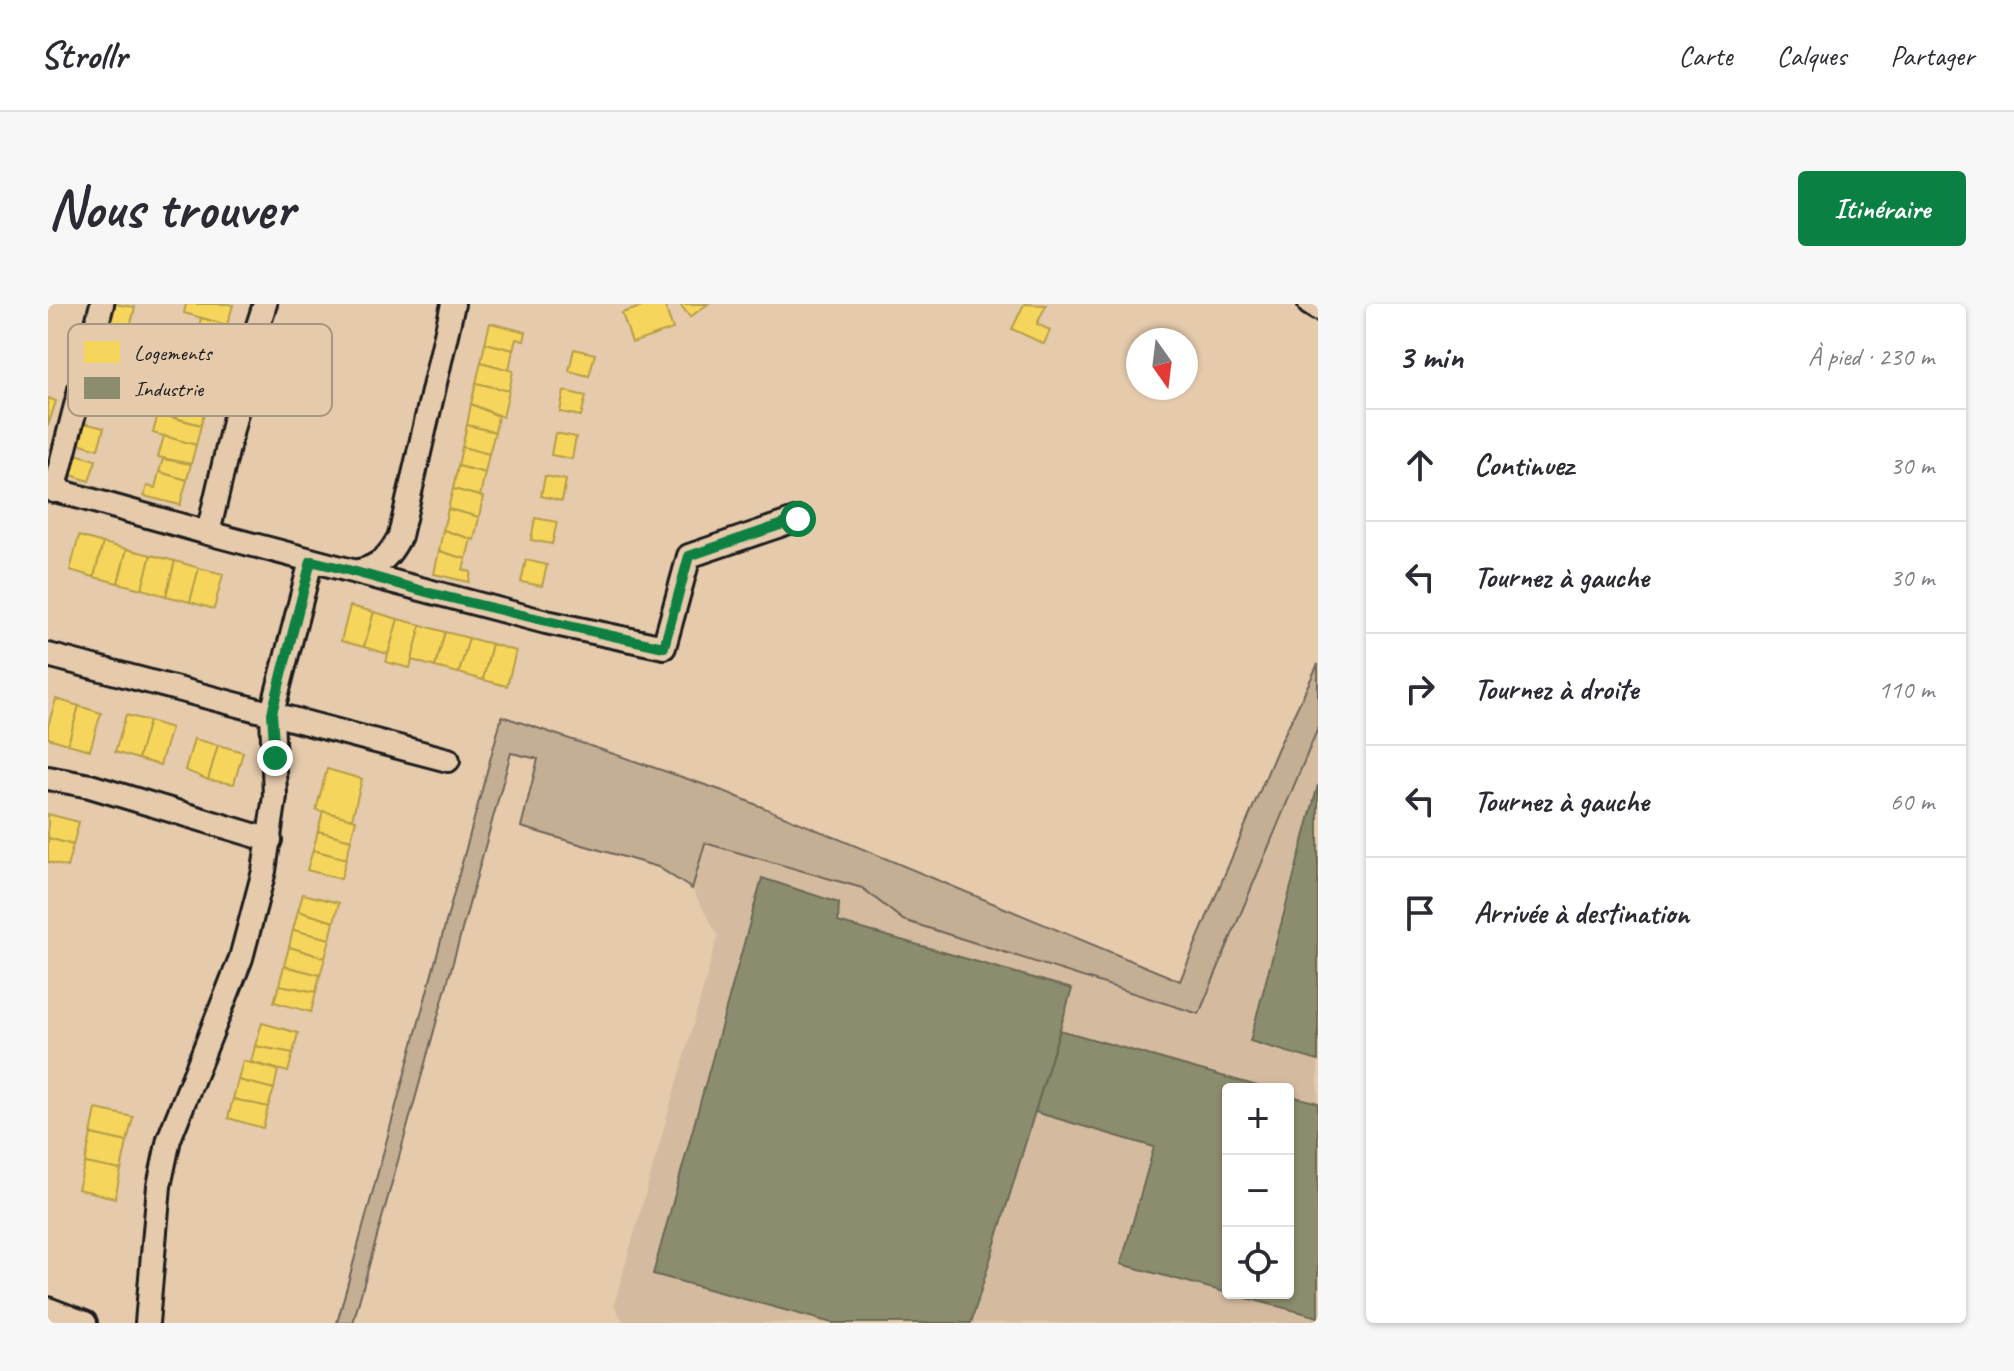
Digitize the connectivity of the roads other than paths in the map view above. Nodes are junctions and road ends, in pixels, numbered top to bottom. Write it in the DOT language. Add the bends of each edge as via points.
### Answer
graph roads {
  1 [pos="102,304"];
  2 [pos="265,304"];
  3 [pos="453,304"];
  4 [pos="1310,304"];
  5 [pos="1318,309"];
  6 [pos="96,324"];
  7 [pos="258,324"];
  8 [pos="71,416"];
  9 [pos="235,416"];
  10 [pos="51,489"];
  11 [pos="798,519"];
  12 [pos="208,533"];
  13 [pos="311,561"];
  14 [pos="359,571"];
  15 [pos="48,655"];
  16 [pos="272,713"];
  17 [pos="448,760"];
  18 [pos="48,778"];
  19 [pos="270,840"];
  20 [pos="48,1309"];
  21 [pos="85,1323"];
  22 [pos="147,1323"];
  1 -- 6 [label="street"];
  2 -- 7 [label="street"];
  3 -- 14 [label="street" via="400,536 389,557"];
  4 -- 5 [label="street"];
  8 -- 10 [label="street"];
  9 -- 12 [label="street"];
  10 -- 12 [label="street"];
  11 -- 14 [label="street" via="689,556 664,647 546,622"];
  12 -- 13 [label="street"];
  13 -- 14 [label="street"];
  13 -- 16 [label="street"];
  15 -- 16 [label="street"];
  16 -- 17 [label="street"];
  16 -- 19 [label="street" via="275,796"];
  18 -- 19 [label="street"];
  19 -- 22 [label="street" via="241,958 169,1139 159,1186"];
  20 -- 21 [label="street"];
}
